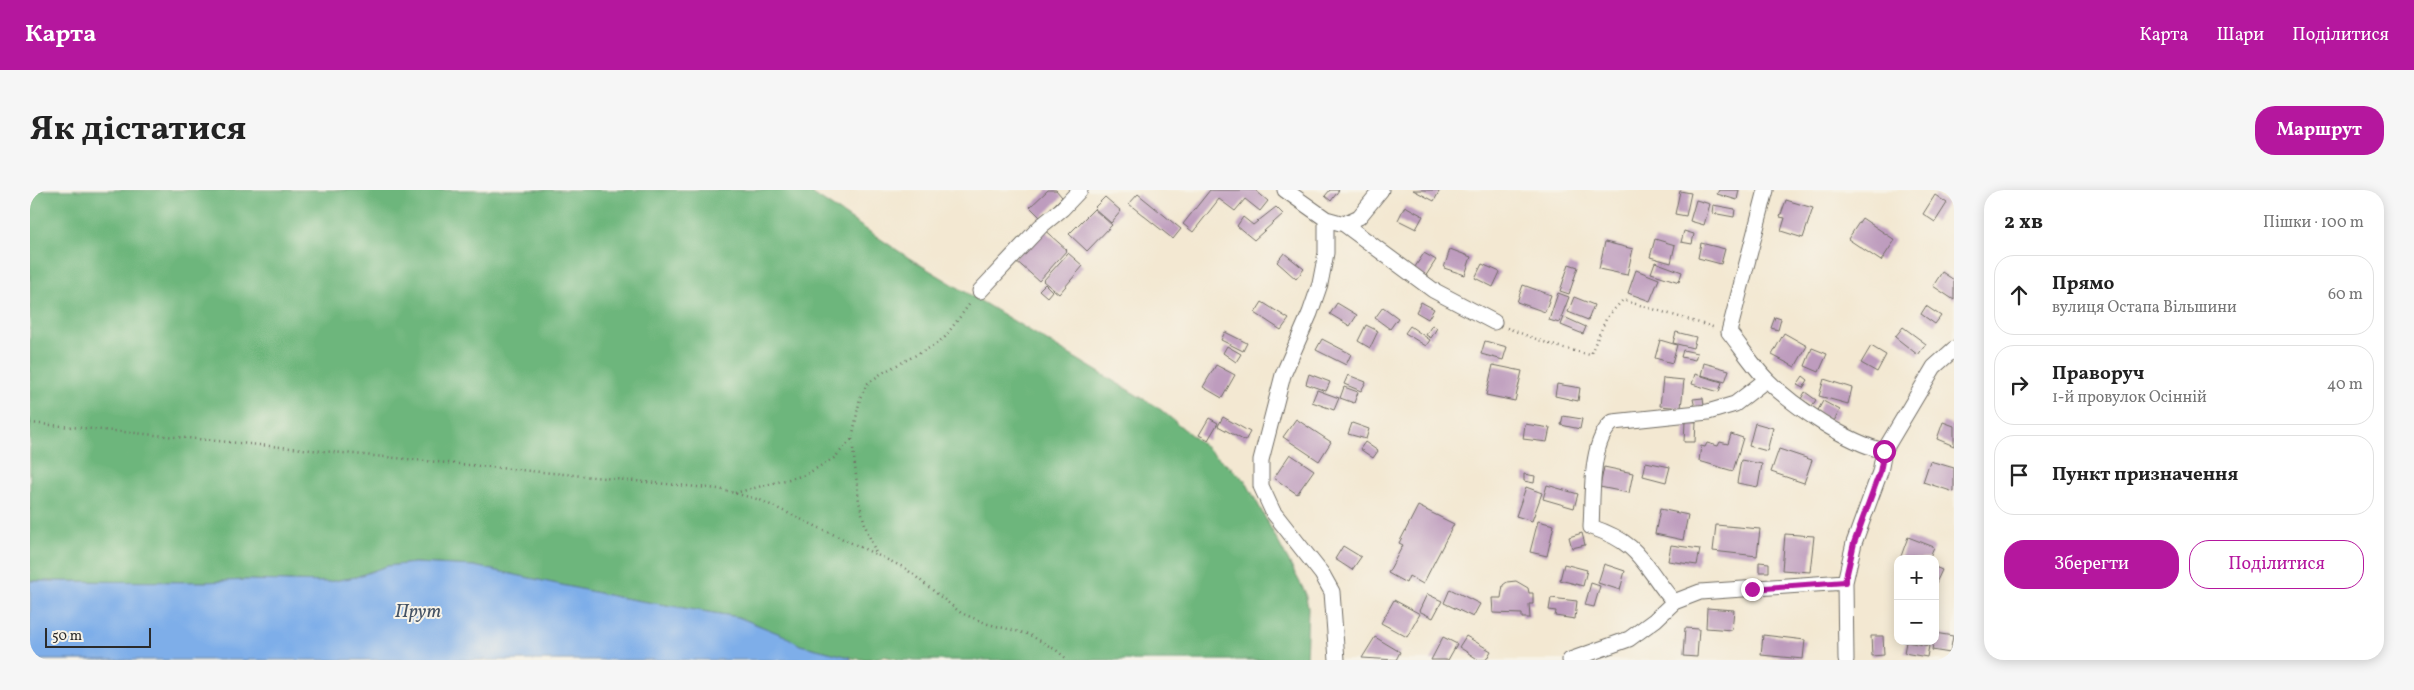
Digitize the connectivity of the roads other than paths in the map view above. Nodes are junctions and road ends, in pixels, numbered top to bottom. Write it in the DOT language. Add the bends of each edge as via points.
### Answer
graph roads {
  1 [pos="1080,190"];
  2 [pos="1286,190"];
  3 [pos="1382,190"];
  4 [pos="1766,190"];
  5 [pos="1326,219"];
  6 [pos="1344,224"];
  7 [pos="980,291"];
  8 [pos="1494,322"];
  9 [pos="1954,349"];
  10 [pos="1766,380"];
  11 [pos="1884,451"];
  12 [pos="1845,582"];
  13 [pos="1674,602"];
  14 [pos="1337,660"];
  15 [pos="1570,660"];
  16 [pos="1846,660"];
  1 -- 7 [label="street"];
  2 -- 5 [label="street"];
  3 -- 6 [label="street" via="1359,217"];
  4 -- 10 [label="street" via="1729,332"];
  5 -- 6 [label="street"];
  5 -- 14 [label="street" via="1326,252 1320,284 1283,374 1261,460 1261,486 1274,512 1332,592"];
  6 -- 8 [label="street" via="1433,290"];
  9 -- 11 [label="street" via="1934,367"];
  10 -- 11 [label="street" via="1804,412 1871,448"];
  10 -- 13 [label="street" via="1735,404 1642,421 1613,422 1605,429 1595,463 1591,527 1628,543 1648,564"];
  11 -- 12 [label="street" via="1880,472 1854,543"];
  12 -- 13 [label="street" via="1700,592"];
  12 -- 16 [label="street"];
  13 -- 15 [label="street" via="1629,640"];
}
